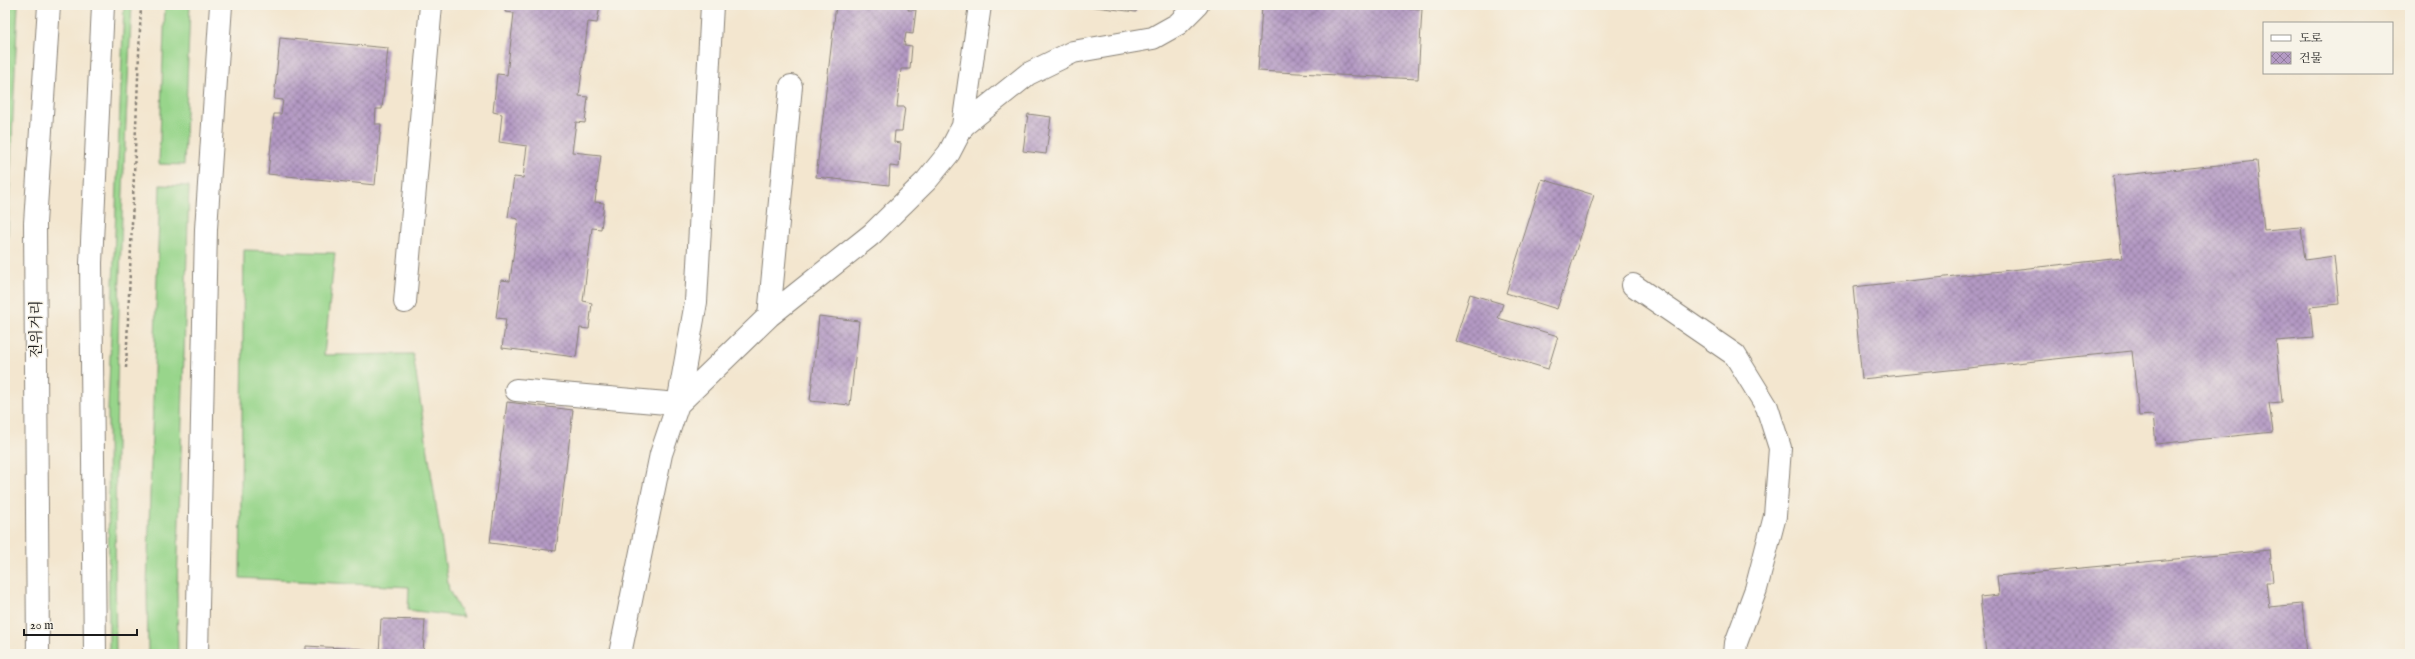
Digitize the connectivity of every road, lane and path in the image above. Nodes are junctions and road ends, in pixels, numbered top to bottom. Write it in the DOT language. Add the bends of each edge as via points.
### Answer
graph roads {
  1 [pos="49,5"];
  2 [pos="103,5"];
  3 [pos="141,5"];
  4 [pos="221,5"];
  5 [pos="431,5"];
  6 [pos="712,5"];
  7 [pos="980,5"];
  8 [pos="1197,5"];
  9 [pos="791,86"];
  10 [pos="963,126"];
  11 [pos="1633,284"];
  12 [pos="406,302"];
  13 [pos="769,316"];
  14 [pos="126,371"];
  15 [pos="516,390"];
  16 [pos="678,404"];
  17 [pos="38,654"];
  18 [pos="95,654"];
  19 [pos="197,654"];
  20 [pos="620,654"];
  21 [pos="1735,654"];
  1 -- 17 [label="street, 전위거리" via="35,223"];
  2 -- 18 [label="street" via="91,263"];
  3 -- 14 [label="path"];
  4 -- 19 [label="street" via="206,229"];
  5 -- 12 [label="street"];
  6 -- 16 [label="street" via="696,302"];
  7 -- 10 [label="street"];
  8 -- 10 [label="street" via="1178,24 1153,38 1073,52 1028,74"];
  9 -- 13 [label="street"];
  10 -- 13 [label="street" via="949,153 927,180 872,234"];
  11 -- 21 [label="street" via="1735,355 1767,407 1780,448 1775,516 1756,589 1736,643"];
  13 -- 16 [label="street"];
  15 -- 16 [label="street"];
  16 -- 20 [label="street" via="661,454"];
}
